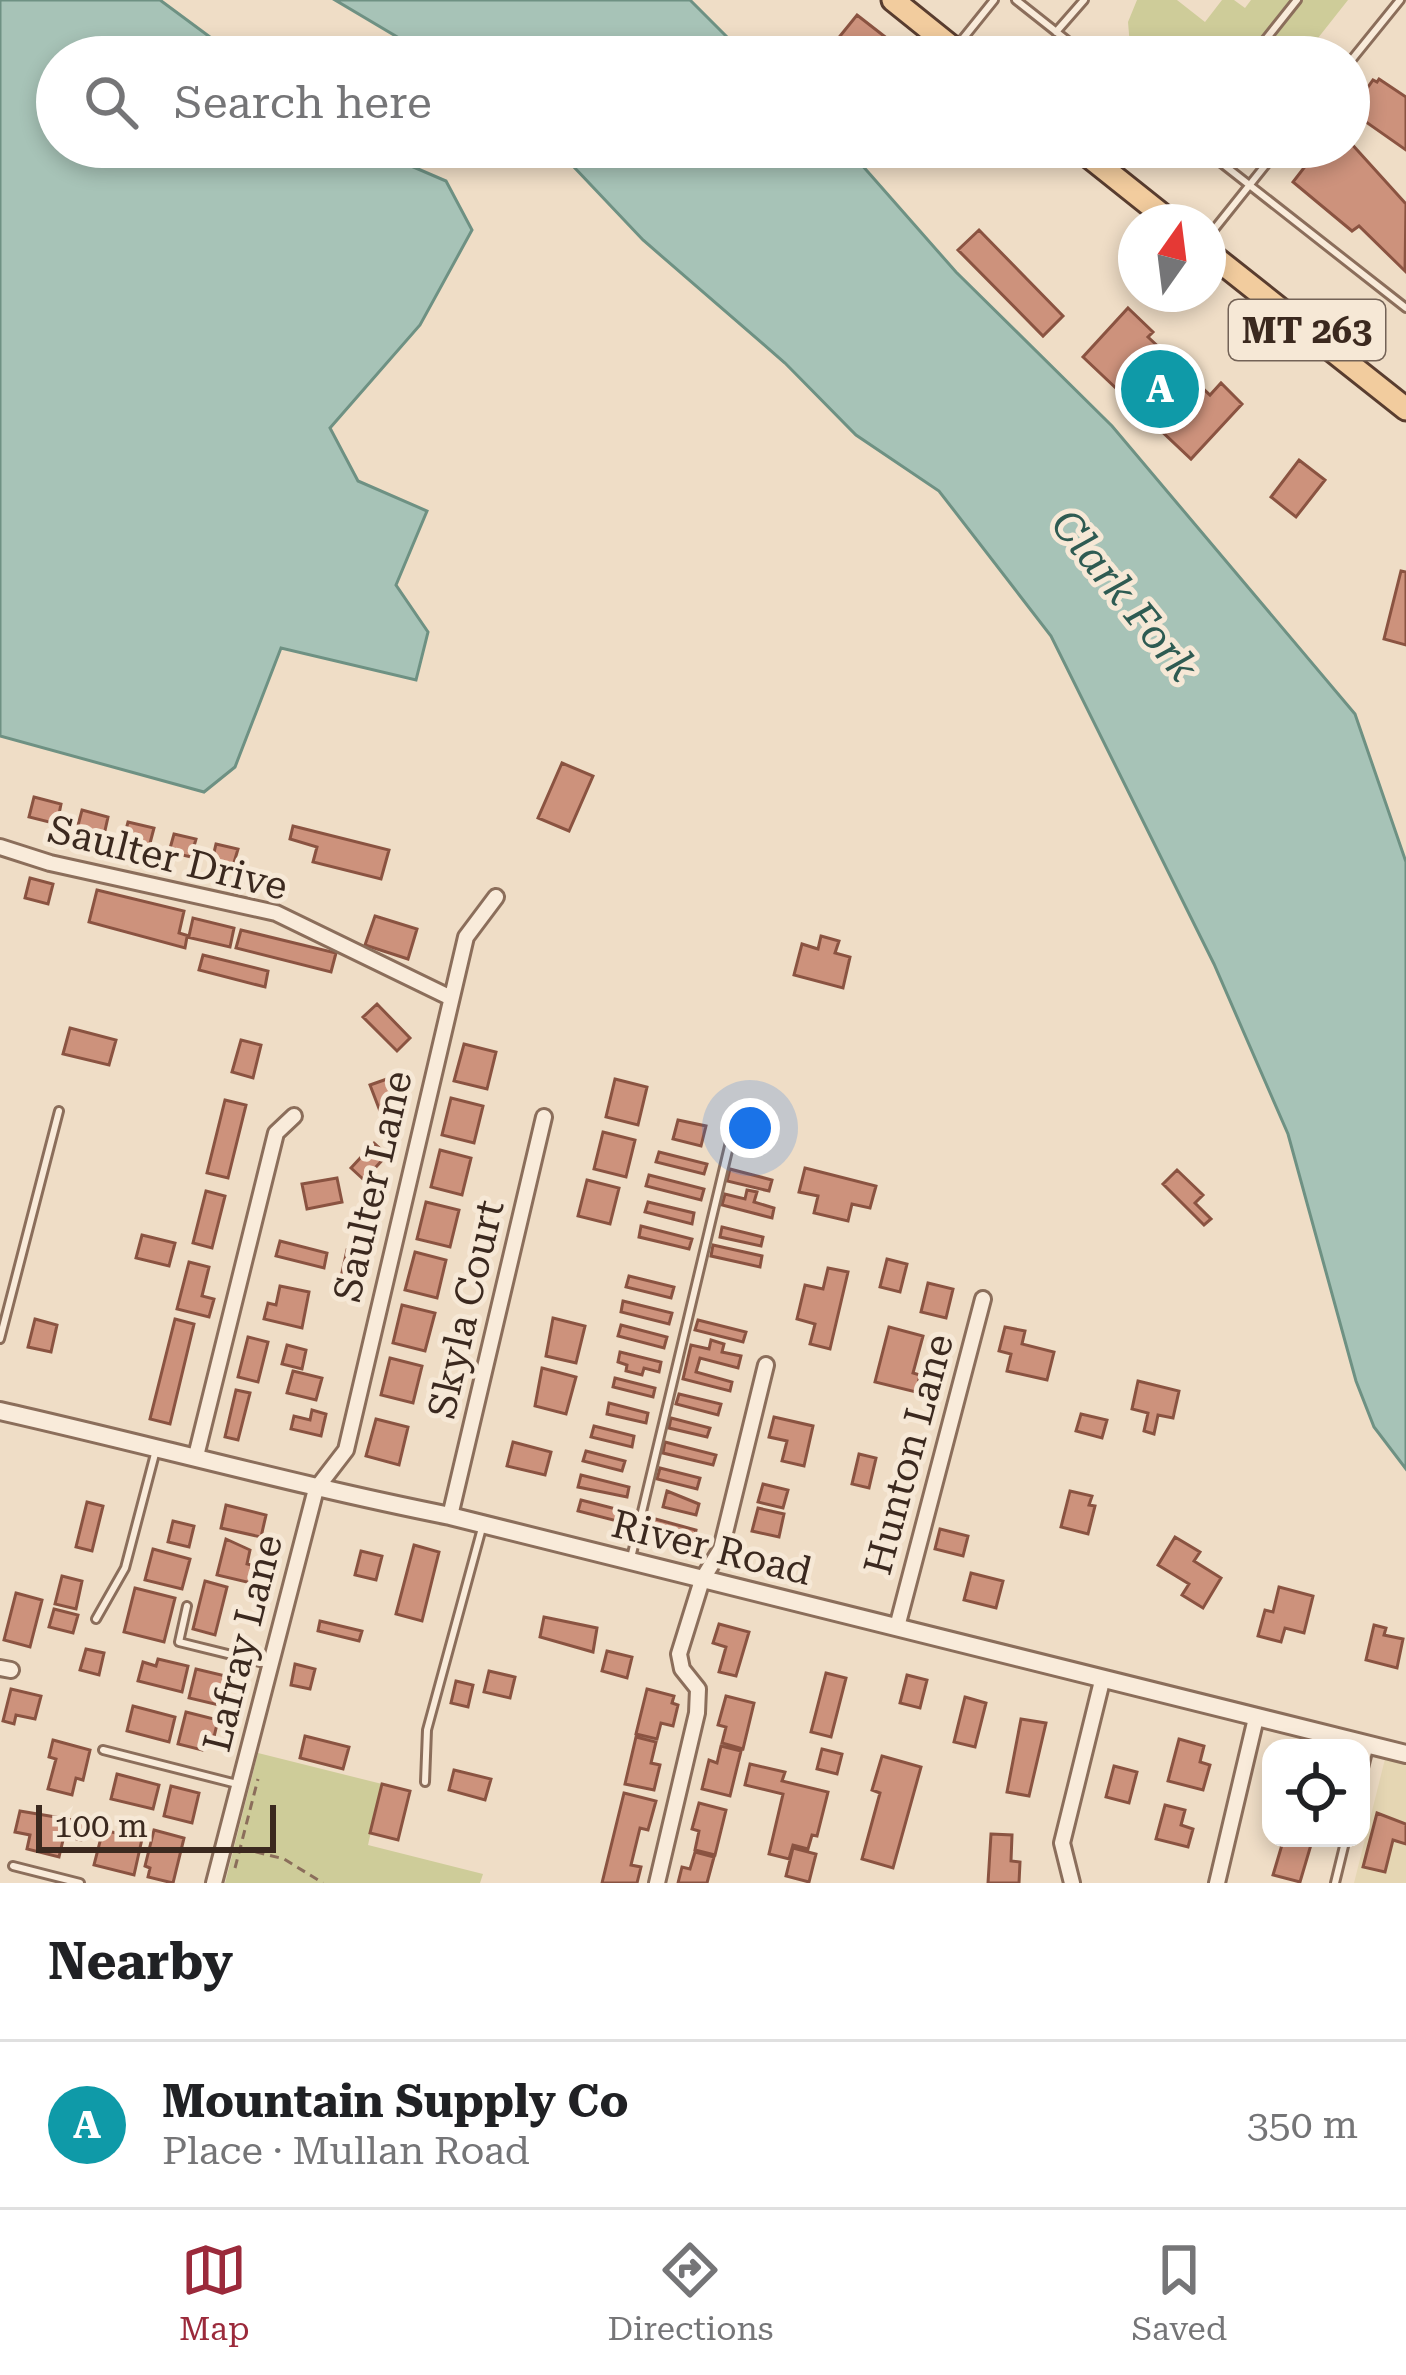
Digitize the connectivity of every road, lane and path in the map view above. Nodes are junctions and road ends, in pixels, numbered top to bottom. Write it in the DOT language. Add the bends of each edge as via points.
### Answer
graph roads {
  1 [pos="893,0"];
  2 [pos="994,0"];
  3 [pos="1016,0"];
  4 [pos="1083,0"];
  5 [pos="1297,0"];
  6 [pos="1400,0"];
  7 [pos="1056,32"];
  8 [pos="939,36"];
  9 [pos="971,36"];
  10 [pos="1061,36"];
  11 [pos="1268,36"];
  12 [pos="1370,37"];
  13 [pos="1103,168"];
  14 [pos="1228,168"];
  15 [pos="1263,168"];
  16 [pos="1249,185"];
  17 [pos="1148,204"];
  18 [pos="1226,214"];
  19 [pos="1226,265"];
  20 [pos="1406,308"];
  21 [pos="1406,410"];
  22 [pos="0,847"];
  23 [pos="496,897"];
  24 [pos="449,997"];
  25 [pos="59,1111"];
  26 [pos="294,1116"];
  27 [pos="544,1117"];
  28 [pos="735,1120"];
  29 [pos="983,1299"];
  30 [pos="0,1340"];
  31 [pos="766,1365"];
  32 [pos="0,1411"];
  33 [pos="157,1447"];
  34 [pos="196,1456"];
  35 [pos="316,1490"];
  36 [pos="450,1516"];
  37 [pos="483,1524"];
  38 [pos="631,1562"];
  39 [pos="702,1580"];
  40 [pos="187,1606"];
  41 [pos="96,1619"];
  42 [pos="897,1627"];
  43 [pos="269,1664"];
  44 [pos="1102,1681"];
  45 [pos="1256,1718"];
  46 [pos="1345,1739"];
  47 [pos="1370,1745"];
  48 [pos="104,1750"];
  49 [pos="1406,1754"];
  50 [pos="259,1776"];
  51 [pos="425,1782"];
  52 [pos="241,1784"];
  53 [pos="234,1847"];
  54 [pos="1344,1847"];
  55 [pos="13,1867"];
  56 [pos="80,1883"];
  57 [pos="214,1883"];
  58 [pos="323,1883"];
  59 [pos="657,1883"];
  60 [pos="1072,1883"];
  61 [pos="1217,1883"];
  62 [pos="1335,1883"];
  1 -- 8 [label="main road"];
  2 -- 9 [label="lane"];
  3 -- 7 [label="lane"];
  4 -- 7 [label="lane"];
  5 -- 11 [label="lane"];
  6 -- 12 [label="lane"];
  7 -- 10 [label="lane"];
  13 -- 17 [label="main road"];
  14 -- 16 [label="lane"];
  15 -- 16 [label="lane"];
  16 -- 18 [label="lane"];
  16 -- 20 [label="lane"];
  19 -- 21 [label="main road, MT 263"];
  22 -- 24 [label="street, Saulter Drive" via="276,913"];
  23 -- 24 [label="street, Saulter Lane" via="466,937"];
  24 -- 35 [label="street, Saulter Lane" via="346,1450"];
  25 -- 30 [label="lane"];
  26 -- 34 [label="street" via="277,1133"];
  27 -- 36 [label="street, Skyla Court"];
  28 -- 38 [label="lane"];
  29 -- 42 [label="street, Hunton Lane"];
  31 -- 39 [label="street" via="721,1549"];
  32 -- 33 [label="street, River Road"];
  33 -- 34 [label="street, River Road"];
  33 -- 41 [label="lane" via="125,1568"];
  34 -- 35 [label="street, River Road"];
  35 -- 36 [label="street, River Road"];
  35 -- 43 [label="street, Lafray Lane"];
  36 -- 37 [label="street, River Road"];
  37 -- 38 [label="street, River Road"];
  37 -- 51 [label="lane" via="428,1730"];
  38 -- 39 [label="street, River Road"];
  39 -- 42 [label="street, River Road"];
  39 -- 59 [label="street" via="679,1654 698,1690 697,1713"];
  40 -- 43 [label="lane" via="179,1642"];
  42 -- 44 [label="street, River Road"];
  43 -- 52 [label="street, Lafray Lane"];
  44 -- 45 [label="street, River Road"];
  44 -- 60 [label="street" via="1062,1843"];
  45 -- 46 [label="street, River Road"];
  45 -- 61 [label="street"];
  47 -- 49 [label="street, River Road"];
  48 -- 52 [label="lane"];
  50 -- 53 [label="path"];
  52 -- 53 [label="street, Lafray Lane"];
  53 -- 57 [label="street, Lafray Lane"];
  53 -- 58 [label="path" via="284,1858"];
  54 -- 62 [label="lane"];
  55 -- 56 [label="lane"];
}
